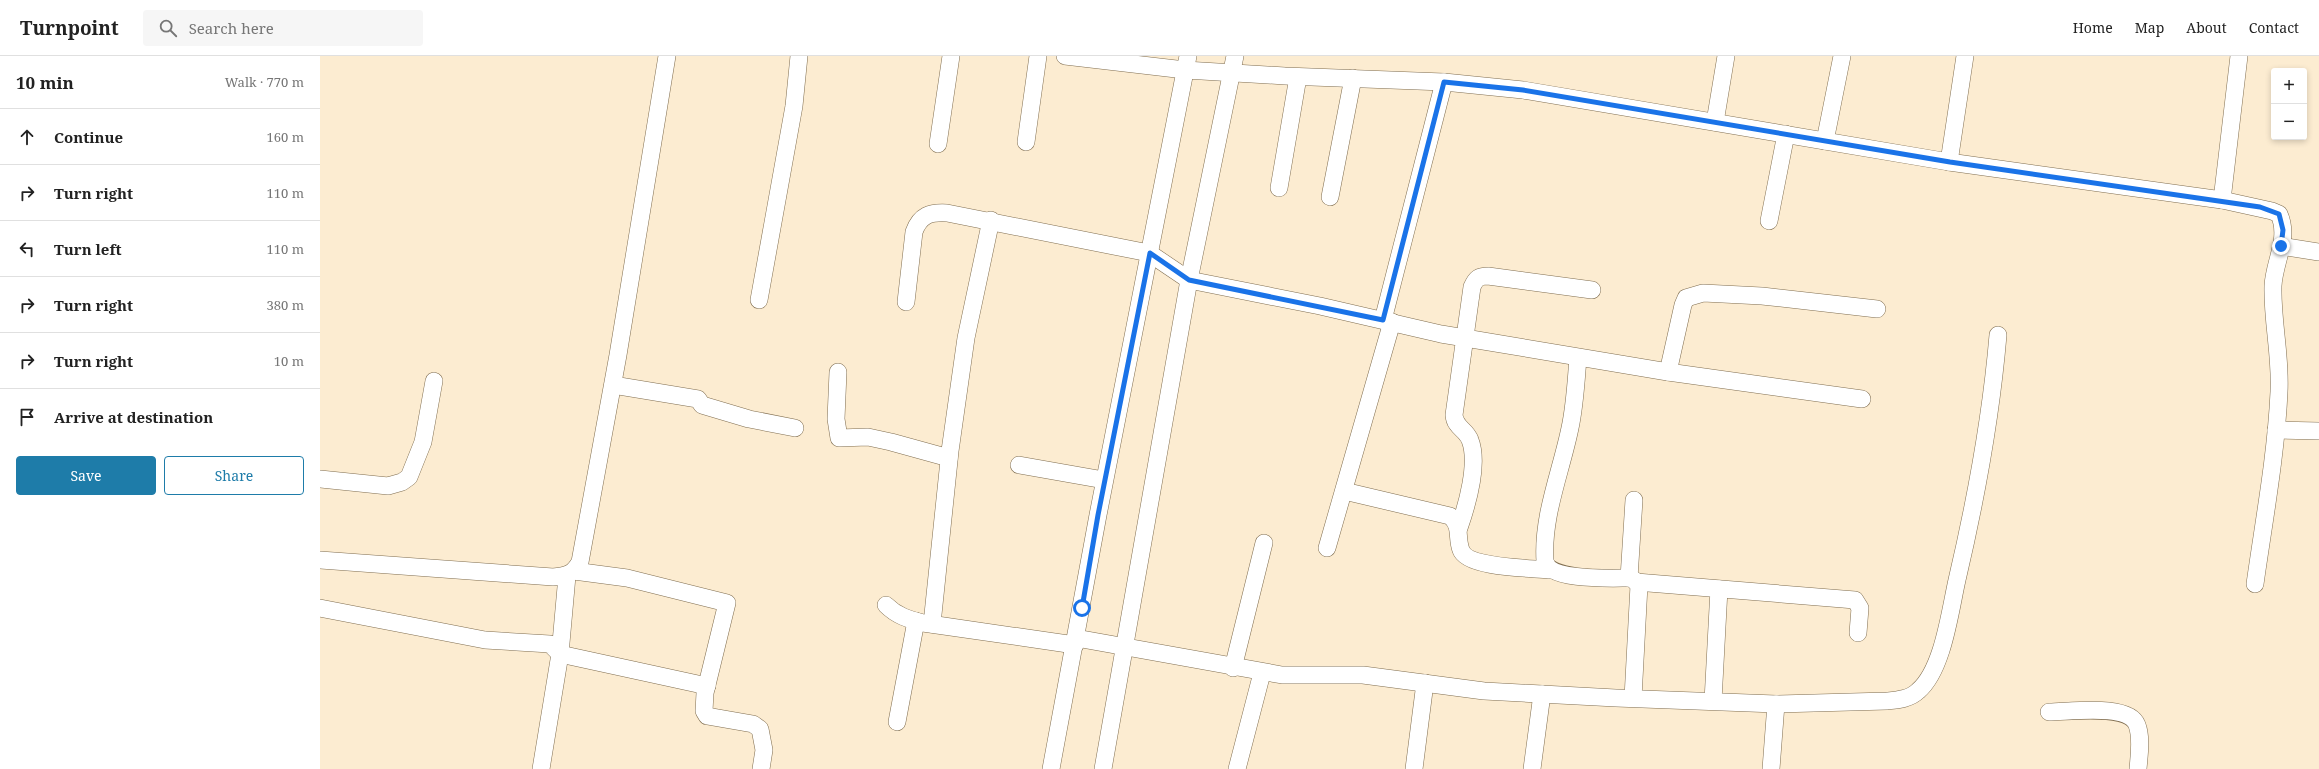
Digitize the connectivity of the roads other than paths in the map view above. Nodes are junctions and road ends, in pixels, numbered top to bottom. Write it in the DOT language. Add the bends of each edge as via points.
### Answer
graph roads {
  1 [pos="667,56"];
  2 [pos="799,56"];
  3 [pos="951,56"];
  4 [pos="1038,56"];
  5 [pos="1065,56"];
  6 [pos="1235,56"];
  7 [pos="1726,56"];
  8 [pos="1842,56"];
  9 [pos="1965,56"];
  10 [pos="2239,56"];
  11 [pos="1186,63"];
  12 [pos="1231,73"];
  13 [pos="1298,76"];
  14 [pos="1354,78"];
  15 [pos="1444,82"];
  16 [pos="1715,122"];
  17 [pos="1786,134"];
  18 [pos="1825,141"];
  19 [pos="1026,142"];
  20 [pos="938,144"];
  21 [pos="1950,162"];
  22 [pos="1279,188"];
  23 [pos="1330,198"];
  24 [pos="2222,200"];
  25 [pos="991,220"];
  26 [pos="1769,221"];
  27 [pos="2281,246"];
  28 [pos="2319,252"];
  29 [pos="1150,253"];
  30 [pos="1189,280"];
  31 [pos="1592,290"];
  32 [pos="760,300"];
  33 [pos="906,302"];
  34 [pos="1877,309"];
  35 [pos="1387,321"];
  36 [pos="1998,335"];
  37 [pos="1464,338"];
  38 [pos="1578,358"];
  39 [pos="838,372"];
  40 [pos="1668,372"];
  41 [pos="434,381"];
  42 [pos="613,385"];
  43 [pos="1862,399"];
  44 [pos="795,428"];
  45 [pos="2276,430"];
  46 [pos="2319,431"];
  47 [pos="949,458"];
  48 [pos="1019,466"];
  49 [pos="320,479"];
  50 [pos="1104,480"];
  51 [pos="1344,491"];
  52 [pos="1634,500"];
  53 [pos="1459,528"];
  54 [pos="1264,543"];
  55 [pos="1327,548"];
  56 [pos="320,560"];
  57 [pos="1549,570"];
  58 [pos="570,574"];
  59 [pos="1633,580"];
  60 [pos="2255,584"];
  61 [pos="1719,589"];
  62 [pos="886,605"];
  63 [pos="320,608"];
  64 [pos="924,623"];
  65 [pos="1858,633"];
  66 [pos="1076,642"];
  67 [pos="1125,647"];
  68 [pos="560,654"];
  69 [pos="1233,668"];
  70 [pos="1262,673"];
  71 [pos="1425,683"];
  72 [pos="707,686"];
  73 [pos="1542,694"];
  74 [pos="1633,698"];
  75 [pos="1712,701"];
  76 [pos="1776,704"];
  77 [pos="2050,712"];
  78 [pos="897,722"];
  79 [pos="541,769"];
  80 [pos="761,769"];
  81 [pos="1051,769"];
  82 [pos="1103,769"];
  83 [pos="1237,769"];
  84 [pos="1414,769"];
  85 [pos="1532,769"];
  86 [pos="1771,769"];
  87 [pos="2138,769"];
  1 -- 42 [label="street"];
  2 -- 32 [label="street" via="794,106"];
  3 -- 20 [label="street"];
  4 -- 19 [label="street"];
  5 -- 11 [label="street"];
  6 -- 12 [label="street"];
  7 -- 16 [label="street"];
  8 -- 18 [label="street"];
  9 -- 21 [label="street"];
  10 -- 24 [label="street"];
  11 -- 12 [label="street"];
  11 -- 29 [label="street"];
  12 -- 13 [label="street"];
  12 -- 30 [label="street"];
  13 -- 14 [label="street"];
  13 -- 22 [label="street"];
  14 -- 15 [label="street"];
  14 -- 23 [label="street"];
  15 -- 16 [label="street" via="1523,90"];
  15 -- 35 [label="street"];
  16 -- 17 [label="street"];
  17 -- 18 [label="street"];
  17 -- 26 [label="street"];
  18 -- 21 [label="street"];
  21 -- 24 [label="street"];
  24 -- 27 [label="street" via="2260,207 2279,214 2283,230"];
  25 -- 29 [label="street"];
  25 -- 33 [label="street" via="934,212 923,216 917,222 914,232"];
  25 -- 47 [label="street" via="966,338"];
  27 -- 28 [label="street"];
  27 -- 45 [label="street" via="2273,294 2279,367"];
  29 -- 30 [label="street"];
  29 -- 50 [label="street"];
  30 -- 35 [label="street"];
  30 -- 67 [label="street"];
  31 -- 37 [label="street" via="1480,276 1475,279 1472,286"];
  34 -- 40 [label="street" via="1742,295 1693,294 1686,298 1683,305"];
  35 -- 37 [label="street"];
  35 -- 51 [label="street"];
  36 -- 76 [label="street" via="1988,427 1974,500 1947,627 1929,676 1918,691 1904,699"];
  37 -- 38 [label="street"];
  37 -- 53 [label="street" via="1454,415 1455,422 1470,439 1472,462 1468,496"];
  38 -- 40 [label="street"];
  38 -- 57 [label="street" via="1570,428 1557,474 1544,552"];
  39 -- 47 [label="street" via="836,419 839,438 876,439"];
  40 -- 43 [label="street"];
  41 -- 49 [label="street" via="423,442 409,477 388,486"];
  42 -- 44 [label="street" via="698,398 702,406"];
  42 -- 58 [label="street" via="580,562"];
  45 -- 46 [label="street"];
  45 -- 60 [label="street"];
  47 -- 64 [label="street"];
  48 -- 50 [label="street"];
  50 -- 66 [label="street"];
  51 -- 53 [label="street" via="1445,514 1456,521"];
  51 -- 55 [label="street"];
  52 -- 59 [label="street"];
  53 -- 57 [label="street" via="1460,550 1464,556 1472,560"];
  54 -- 69 [label="street"];
  56 -- 58 [label="street" via="553,577"];
  57 -- 59 [label="street" via="1573,576"];
  58 -- 68 [label="street"];
  58 -- 72 [label="street" via="633,579 727,603"];
  59 -- 61 [label="street"];
  59 -- 74 [label="street" via="1640,591"];
  61 -- 65 [label="street" via="1855,600 1860,608"];
  61 -- 75 [label="street"];
  62 -- 64 [label="street" via="894,612"];
  63 -- 68 [label="street" via="485,640 550,644"];
  64 -- 66 [label="street"];
  64 -- 78 [label="street"];
  66 -- 67 [label="street"];
  66 -- 81 [label="street"];
  67 -- 69 [label="street"];
  67 -- 82 [label="street"];
  68 -- 72 [label="street"];
  68 -- 79 [label="street"];
  69 -- 70 [label="street"];
  70 -- 71 [label="street" via="1363,676"];
  70 -- 83 [label="street"];
  71 -- 73 [label="street" via="1484,691"];
  71 -- 84 [label="street"];
  72 -- 80 [label="street" via="703,702 707,716 753,724 760,730 764,750"];
  73 -- 74 [label="street"];
  73 -- 85 [label="street"];
  74 -- 75 [label="street"];
  75 -- 76 [label="street"];
  76 -- 86 [label="street"];
  77 -- 87 [label="street" via="2109,711 2132,716 2138,726"];
}
